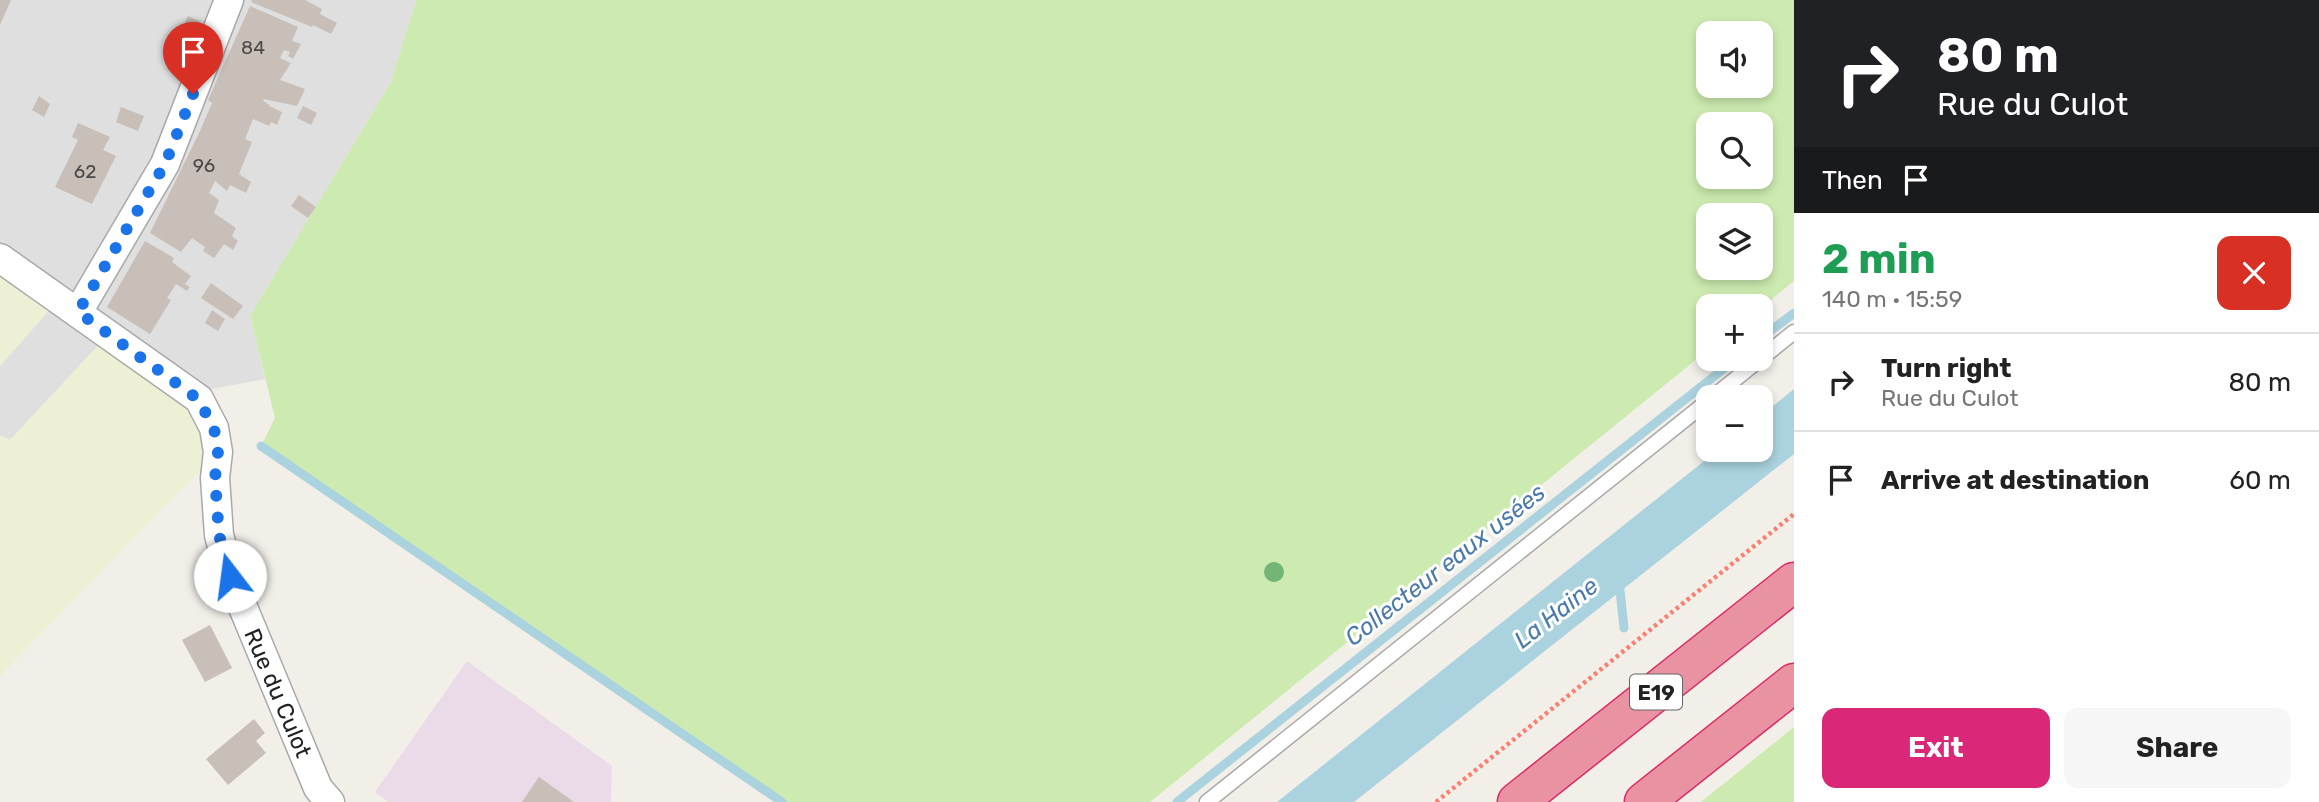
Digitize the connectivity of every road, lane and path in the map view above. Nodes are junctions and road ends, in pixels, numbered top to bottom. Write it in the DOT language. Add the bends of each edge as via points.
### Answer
graph roads {
  1 [pos="229,0"];
  2 [pos="0,258"];
  3 [pos="78,312"];
  4 [pos="1794,332"];
  5 [pos="1728,385"];
  6 [pos="1696,411"];
  7 [pos="1794,514"];
  8 [pos="1794,582"];
  9 [pos="1794,683"];
  10 [pos="330,802"];
  11 [pos="1207,802"];
  12 [pos="1436,802"];
  13 [pos="1517,802"];
  14 [pos="1644,802"];
  1 -- 3 [label="street" via="165,164"];
  2 -- 3 [label="street, Rue du Culot"];
  3 -- 10 [label="street, Rue du Culot" via="198,399 214,428 219,535 230,576 318,789"];
  4 -- 5 [label="lane"];
  6 -- 11 [label="lane"];
  7 -- 12 [label="path"];
  8 -- 13 [label="highway, E19"];
  9 -- 14 [label="highway"];
}
